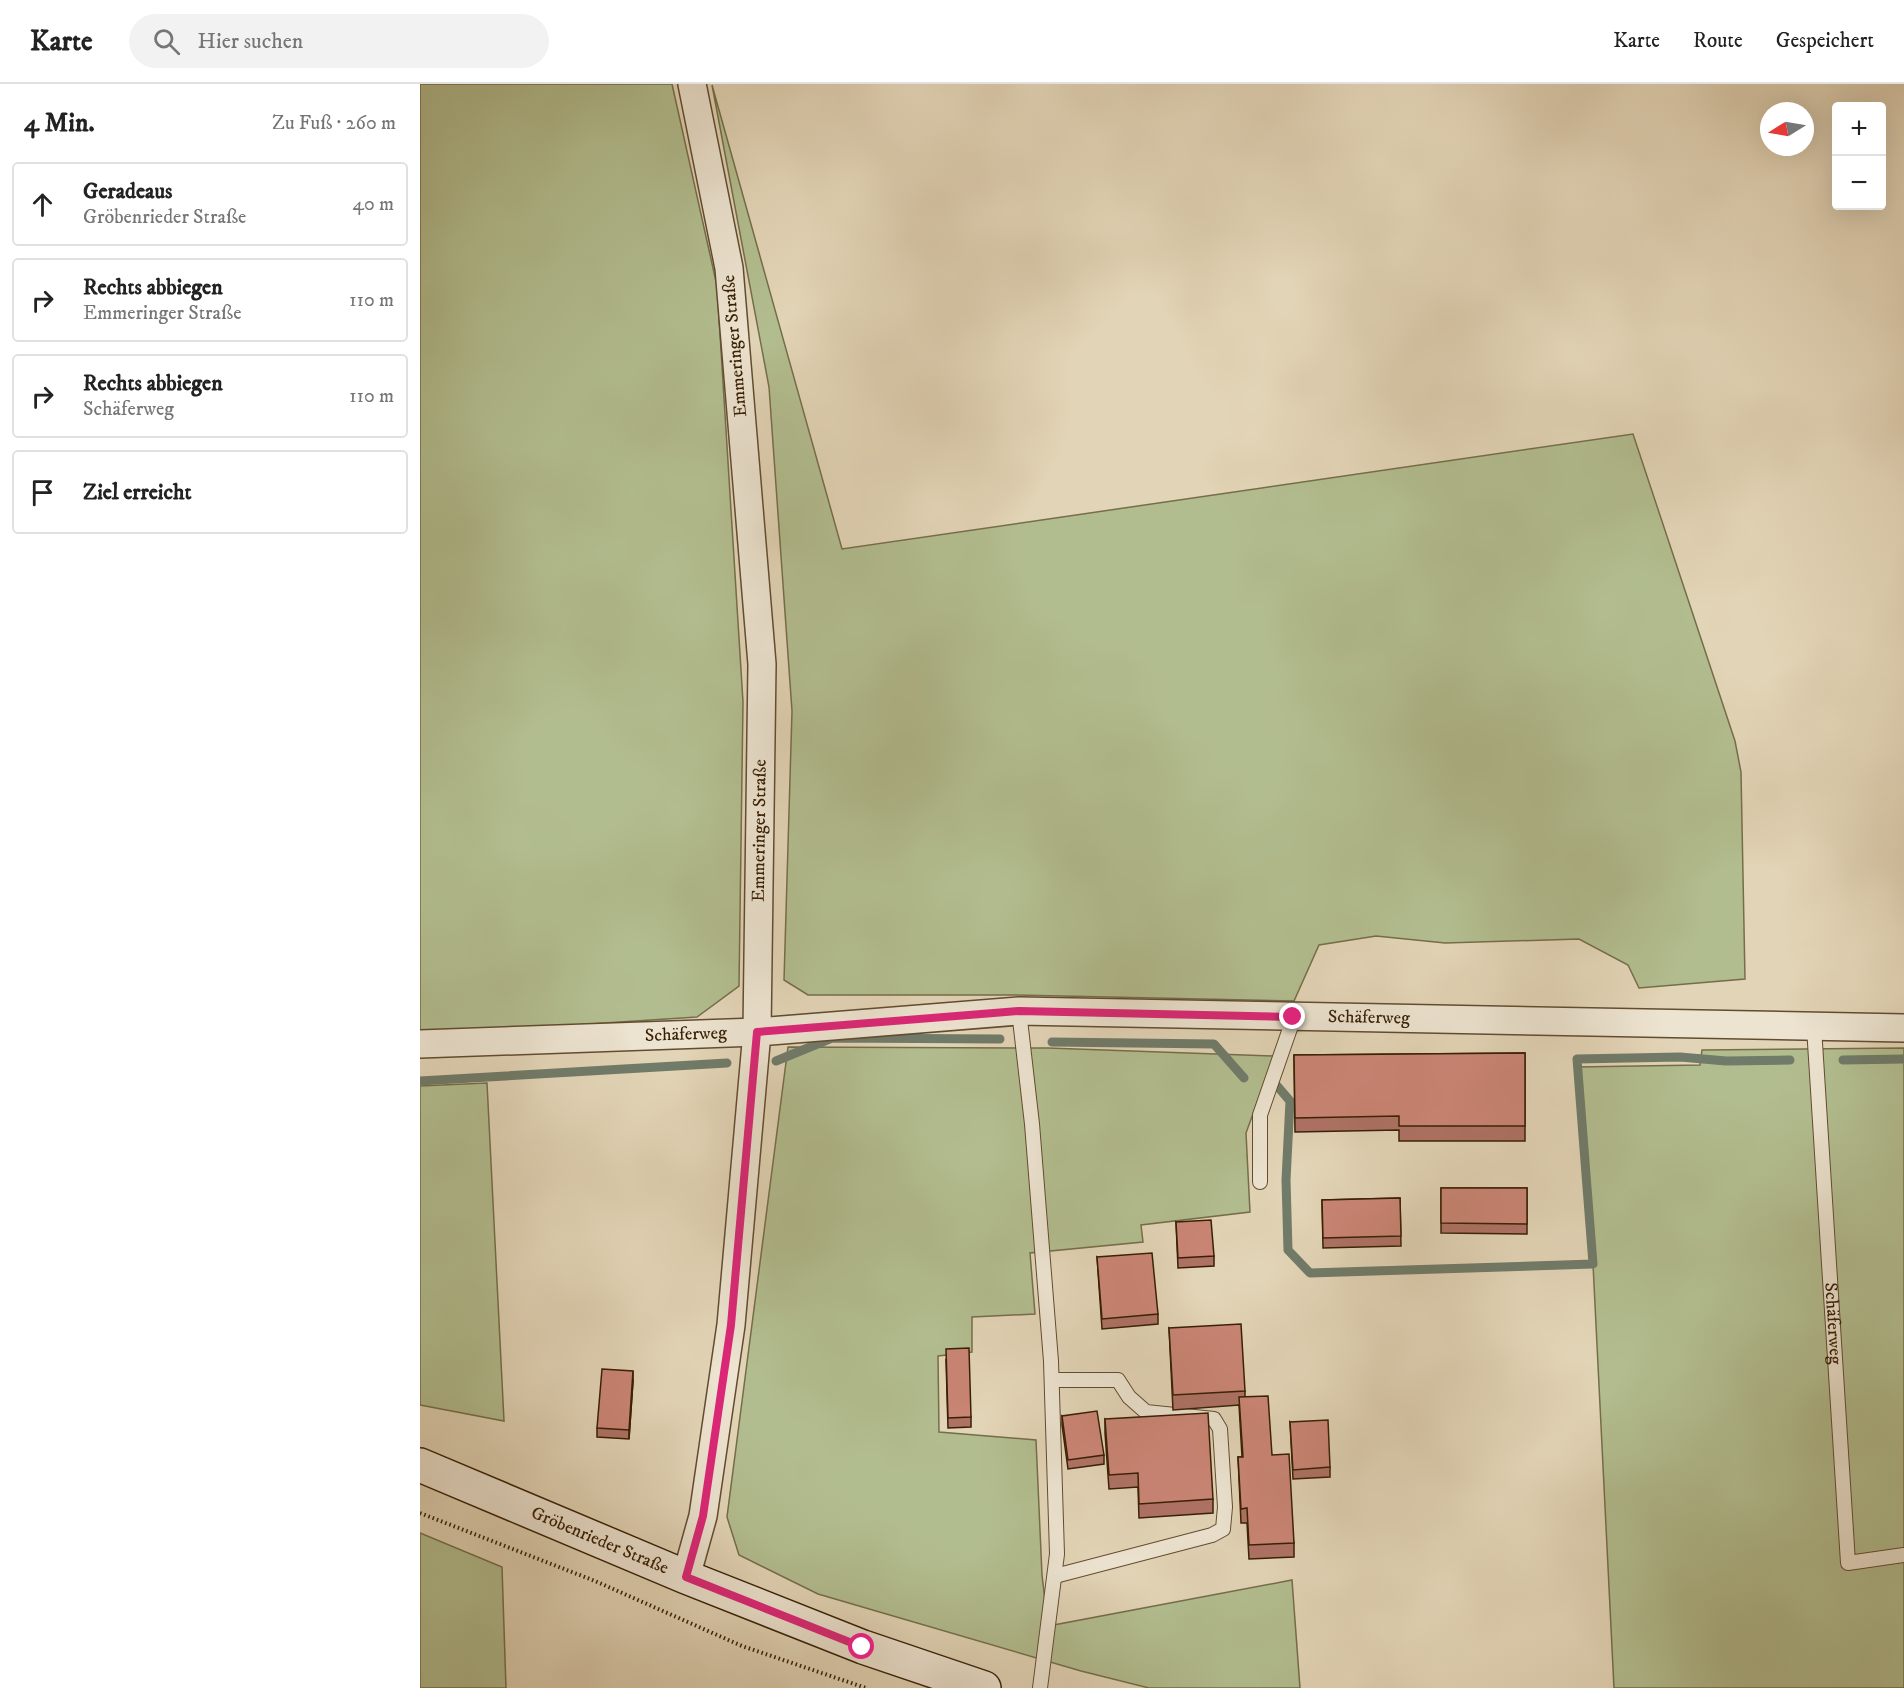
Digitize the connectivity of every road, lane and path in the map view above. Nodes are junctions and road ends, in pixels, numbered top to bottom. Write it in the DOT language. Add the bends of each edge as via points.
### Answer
graph roads {
  1 [pos="692,84"];
  2 [pos="1019,1011"];
  3 [pos="1293,1017"];
  4 [pos="1814,1028"];
  5 [pos="1904,1028"];
  6 [pos="757,1032"];
  7 [pos="420,1044"];
  8 [pos="1260,1182"];
  9 [pos="1052,1380"];
  10 [pos="420,1465"];
  11 [pos="420,1513"];
  12 [pos="1904,1555"];
  13 [pos="1055,1576"];
  14 [pos="686,1577"];
  15 [pos="866,1688"];
  16 [pos="984,1688"];
  17 [pos="1040,1688"];
  1 -- 6 [label="street, Emmeringer Straße" via="729,267 762,664"];
  2 -- 3 [label="street, Schäferweg"];
  2 -- 6 [label="street, Schäferweg"];
  2 -- 9 [label="lane"];
  3 -- 4 [label="street, Schäferweg"];
  3 -- 8 [label="lane" via="1260,1115"];
  4 -- 5 [label="street, Schäferweg"];
  4 -- 12 [label="lane, Schäferweg" via="1848,1563"];
  6 -- 7 [label="street, Schäferweg"];
  6 -- 14 [label="street, Emmeringer Straße" via="731,1325 703,1516"];
  9 -- 13 [label="lane"];
  9 -- 13 [label="lane" via="1118,1380 1146,1412 1214,1419 1220,1429 1225,1507 1223,1528 1212,1535"];
  10 -- 14 [label="street, Gröbenrieder Straße"];
  11 -- 15 [label="path" via="594,1581 742,1646"];
  13 -- 17 [label="lane"];
  14 -- 16 [label="street, Gröbenrieder Straße" via="862,1647"];
}
